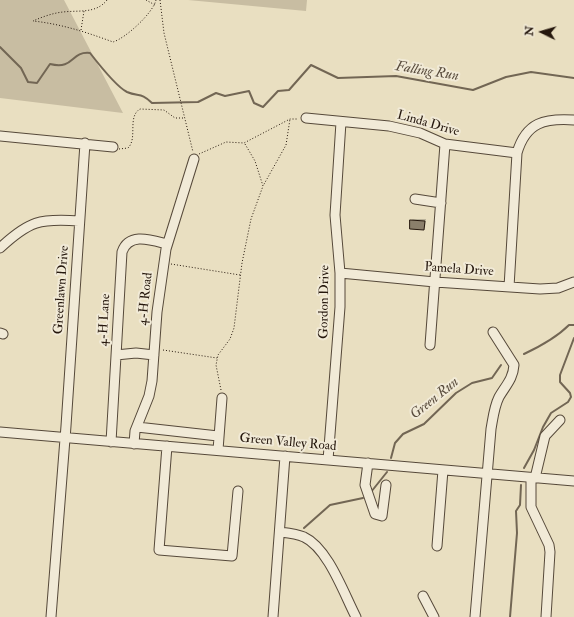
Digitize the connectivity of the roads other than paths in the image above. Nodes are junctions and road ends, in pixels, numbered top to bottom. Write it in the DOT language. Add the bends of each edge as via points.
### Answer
graph roads {
  1 [pos="306,118"];
  2 [pos="574,120"];
  3 [pos="341,122"];
  4 [pos="0,136"];
  5 [pos="85,143"];
  6 [pos="445,144"];
  7 [pos="113,147"];
  8 [pos="517,153"];
  9 [pos="194,159"];
  10 [pos="415,199"];
  11 [pos="441,203"];
  12 [pos="79,221"];
  13 [pos="2,243"];
  14 [pos="167,244"];
  15 [pos="340,273"];
  16 [pos="435,282"];
  17 [pos="574,282"];
  18 [pos="509,287"];
  19 [pos="493,332"];
  20 [pos="430,345"];
  21 [pos="116,355"];
  22 [pos="154,355"];
  23 [pos="222,398"];
  24 [pos="560,420"];
  25 [pos="137,427"];
  26 [pos="0,432"];
  27 [pos="218,436"];
  28 [pos="65,438"];
  29 [pos="111,442"];
  30 [pos="134,444"];
  31 [pos="167,446"];
  32 [pos="218,450"];
  33 [pos="285,456"];
  34 [pos="328,460"];
  35 [pos="368,463"];
  36 [pos="443,470"];
  37 [pos="487,474"];
  38 [pos="533,478"];
  39 [pos="574,481"];
  40 [pos="386,485"];
  41 [pos="238,491"];
  42 [pos="280,532"];
  43 [pos="437,546"];
  44 [pos="423,596"];
  45 [pos="51,617"];
  46 [pos="272,617"];
  47 [pos="356,617"];
  48 [pos="434,617"];
  49 [pos="475,617"];
  50 [pos="546,617"];
  1 -- 3 [label="street, Linda Drive"];
  2 -- 8 [label="street" via="552,120 534,126 521,140"];
  3 -- 6 [label="street, Linda Drive" via="404,129"];
  3 -- 15 [label="street, Gordon Drive" via="335,215"];
  4 -- 5 [label="street"];
  5 -- 7 [label="street"];
  5 -- 12 [label="street, Greenlawn Drive"];
  6 -- 8 [label="street, Linda Drive"];
  6 -- 11 [label="street"];
  8 -- 18 [label="street"];
  9 -- 14 [label="street, 4-H Road"];
  10 -- 11 [label="street"];
  11 -- 16 [label="street"];
  12 -- 13 [label="street" via="59,219 37,222"];
  12 -- 28 [label="street, Greenlawn Drive"];
  14 -- 21 [label="street, 4-H Lane" via="137,239 128,242 123,248"];
  14 -- 22 [label="street, 4-H Road" via="162,265"];
  15 -- 16 [label="street, Pamela Drive"];
  15 -- 34 [label="street, Gordon Drive" via="340,306"];
  16 -- 18 [label="street, Pamela Drive"];
  16 -- 20 [label="street"];
  17 -- 18 [label="street, Pamela Drive" via="552,289"];
  19 -- 37 [label="street" via="514,365 511,381 499,397 494,411"];
  21 -- 22 [label="street"];
  21 -- 29 [label="street, 4-H Lane"];
  22 -- 25 [label="street, 4-H Road" via="148,396"];
  23 -- 27 [label="street"];
  24 -- 38 [label="street" via="545,436"];
  25 -- 27 [label="street"];
  25 -- 30 [label="street, 4-H Road"];
  26 -- 28 [label="street, Green Valley Road"];
  27 -- 32 [label="street"];
  28 -- 29 [label="street, Green Valley Road"];
  28 -- 45 [label="street, Greenlawn Drive"];
  29 -- 30 [label="street, Green Valley Road"];
  30 -- 31 [label="street, Green Valley Road"];
  31 -- 32 [label="street, Green Valley Road"];
  31 -- 41 [label="street" via="159,550 232,556"];
  32 -- 33 [label="street, Green Valley Road"];
  33 -- 34 [label="street, Green Valley Road"];
  33 -- 42 [label="street"];
  34 -- 35 [label="street, Green Valley Road"];
  35 -- 36 [label="street, Green Valley Road"];
  35 -- 40 [label="street" via="365,485 375,514 382,516"];
  36 -- 37 [label="street, Green Valley Road"];
  36 -- 43 [label="street"];
  37 -- 38 [label="street, Green Valley Road"];
  37 -- 49 [label="street"];
  38 -- 39 [label="street, Green Valley Road"];
  38 -- 50 [label="street" via="531,507 550,552"];
  42 -- 46 [label="street"];
  42 -- 47 [label="street" via="304,537 318,547"];
  44 -- 48 [label="street"];
}
